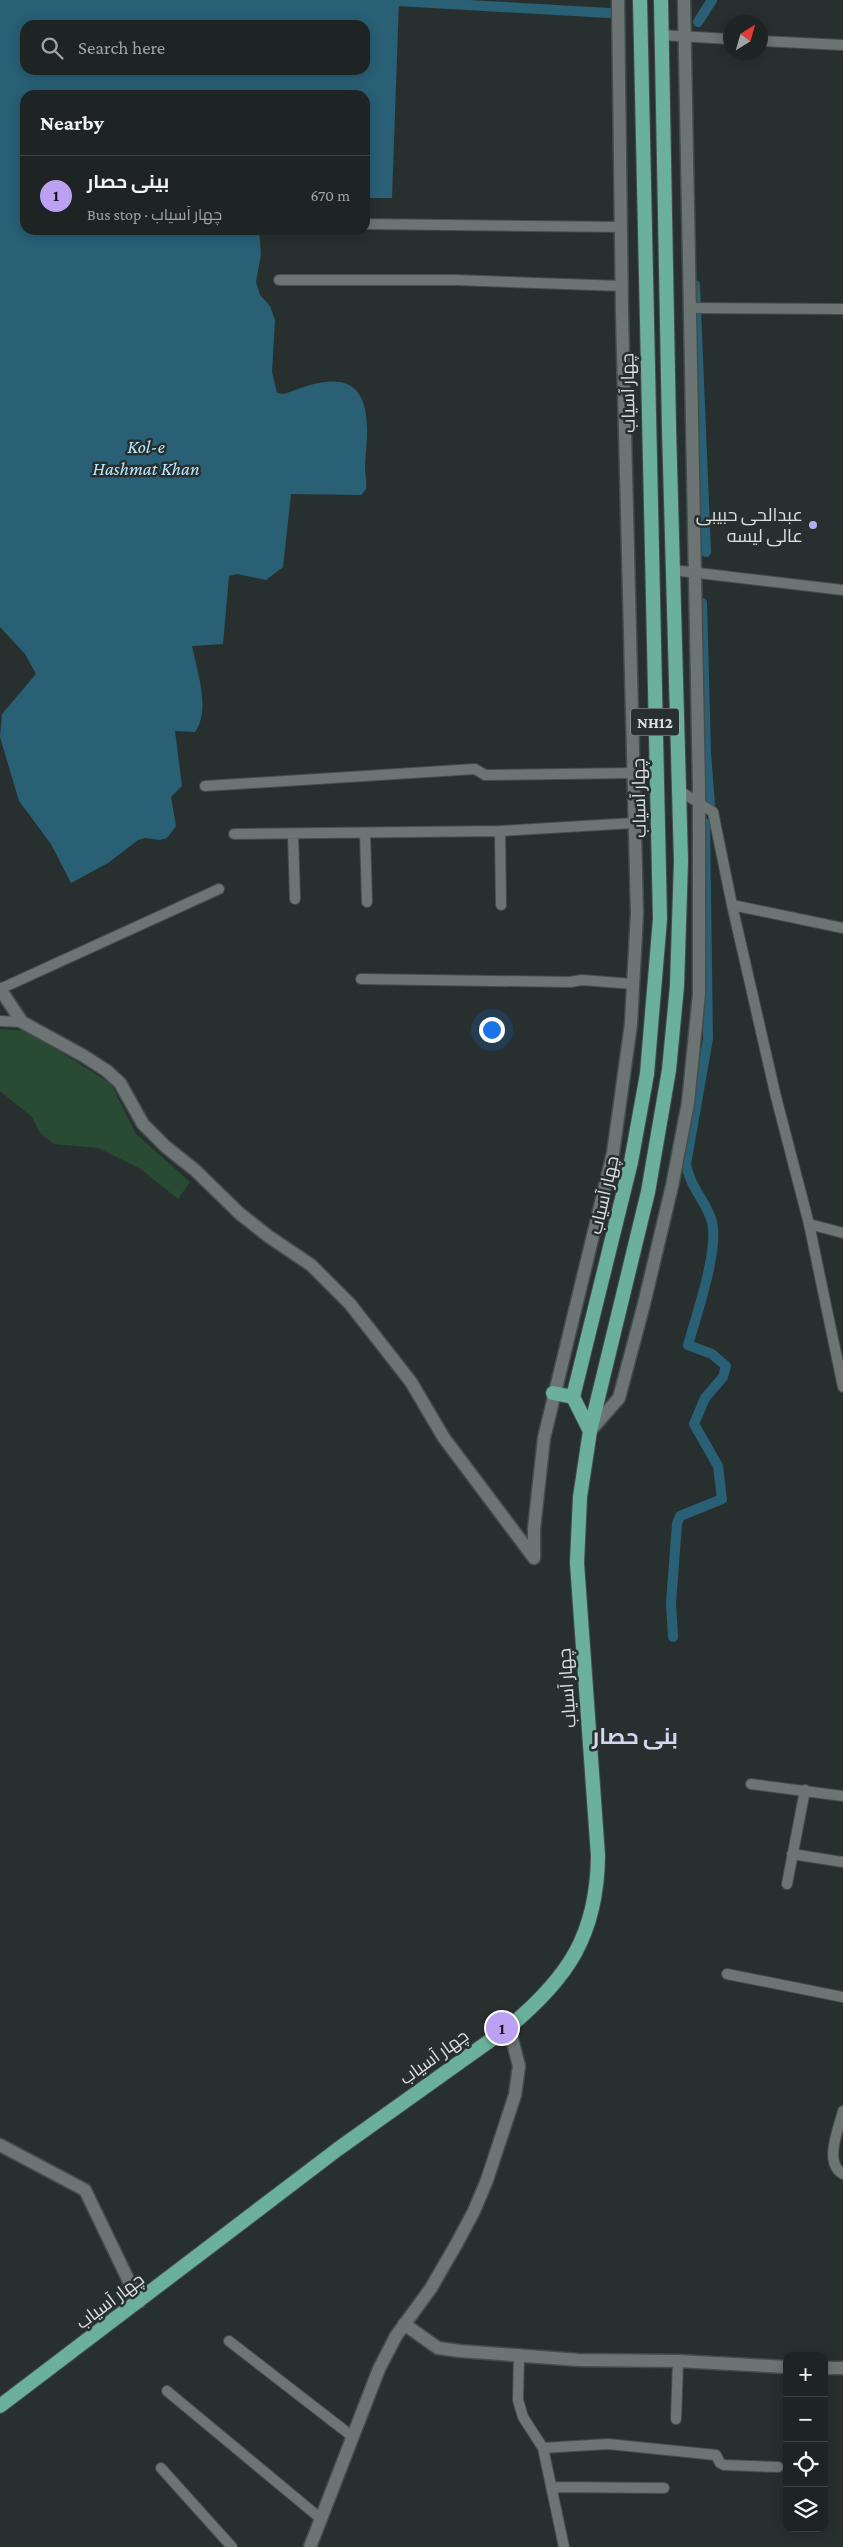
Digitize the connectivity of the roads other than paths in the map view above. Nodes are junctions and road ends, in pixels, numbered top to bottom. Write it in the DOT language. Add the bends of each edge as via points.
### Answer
graph roads {
  1 [pos="618,0"];
  2 [pos="640,0"];
  3 [pos="661,0"];
  4 [pos="684,0"];
  5 [pos="661,35"];
  6 [pos="684,36"];
  7 [pos="723,39"];
  8 [pos="768,41"];
  9 [pos="843,45"];
  10 [pos="370,224"];
  11 [pos="621,227"];
  12 [pos="279,280"];
  13 [pos="622,286"];
  14 [pos="694,308"];
  15 [pos="843,309"];
  16 [pos="673,570"];
  17 [pos="694,571"];
  18 [pos="843,590"];
  19 [pos="633,773"];
  20 [pos="205,786"];
  21 [pos="680,792"];
  22 [pos="699,804"];
  23 [pos="634,823"];
  24 [pos="500,831"];
  25 [pos="365,832"];
  26 [pos="234,834"];
  27 [pos="293,834"];
  28 [pos="219,889"];
  29 [pos="295,899"];
  30 [pos="367,902"];
  31 [pos="501,905"];
  32 [pos="732,905"];
  33 [pos="843,928"];
  34 [pos="361,979"];
  35 [pos="633,984"];
  36 [pos="0,989"];
  37 [pos="0,1022"];
  38 [pos="22,1022"];
  39 [pos="809,1224"];
  40 [pos="843,1233"];
  41 [pos="843,1387"];
  42 [pos="554,1393"];
  43 [pos="573,1398"];
  44 [pos="590,1431"];
  45 [pos="751,1784"];
  46 [pos="805,1790"];
  47 [pos="843,1796"];
  48 [pos="792,1854"];
  49 [pos="843,1862"];
  50 [pos="786,1884"];
  51 [pos="727,1974"];
  52 [pos="843,1997"];
  53 [pos="509,2027"];
  54 [pos="843,2111"];
  55 [pos="0,2145"];
  56 [pos="843,2174"];
  57 [pos="139,2302"];
  58 [pos="404,2324"];
  59 [pos="230,2340"];
  60 [pos="519,2354"];
  61 [pos="678,2361"];
  62 [pos="783,2367"];
  63 [pos="828,2368"];
  64 [pos="843,2368"];
  65 [pos="167,2391"];
  66 [pos="0,2406"];
  67 [pos="676,2419"];
  68 [pos="352,2437"];
  69 [pos="543,2448"];
  70 [pos="778,2467"];
  71 [pos="161,2468"];
  72 [pos="552,2487"];
  73 [pos="664,2488"];
  74 [pos="320,2518"];
  75 [pos="232,2547"];
  76 [pos="310,2547"];
  77 [pos="564,2547"];
  1 -- 11 [label="street"];
  2 -- 43 [label="highway, چهار آسیاب / NH12" via="660,918 647,1074 631,1162"];
  3 -- 5 [label="highway, چهار آسیاب / NH12"];
  4 -- 6 [label="street"];
  5 -- 6 [label="street"];
  5 -- 16 [label="highway, چهار آسیاب / NH12"];
  6 -- 7 [label="street"];
  6 -- 14 [label="street"];
  8 -- 9 [label="street"];
  10 -- 11 [label="street"];
  11 -- 13 [label="street"];
  12 -- 13 [label="street" via="456,280"];
  13 -- 19 [label="street"];
  14 -- 15 [label="street"];
  14 -- 17 [label="street"];
  16 -- 17 [label="street"];
  16 -- 21 [label="highway, چهار آسیاب / NH12"];
  17 -- 18 [label="street"];
  17 -- 22 [label="street"];
  19 -- 20 [label="street" via="485,775 475,769"];
  19 -- 23 [label="street"];
  21 -- 22 [label="street"];
  21 -- 44 [label="highway, چهار آسیاب / NH12" via="677,986 669,1070 648,1192"];
  22 -- 32 [label="street" via="713,812"];
  22 -- 44 [label="street" via="699,994 688,1103 672,1186 619,1398"];
  23 -- 24 [label="street"];
  23 -- 35 [label="street" via="637,913"];
  24 -- 25 [label="street"];
  24 -- 31 [label="street"];
  25 -- 27 [label="street"];
  25 -- 30 [label="street"];
  26 -- 27 [label="street"];
  27 -- 29 [label="street"];
  28 -- 36 [label="street"];
  32 -- 33 [label="street"];
  32 -- 39 [label="street"];
  34 -- 35 [label="street" via="582,980"];
  35 -- 42 [label="street" via="631,1024 613,1154"];
  36 -- 38 [label="street"];
  37 -- 38 [label="street"];
  38 -- 42 [label="street" via="107,1071 120,1083 144,1124 166,1147 260,1230 311,1265 350,1304 410,1382 444,1438 534,1558 544,1438"];
  39 -- 40 [label="street"];
  39 -- 41 [label="street"];
  42 -- 43 [label="highway"];
  43 -- 44 [label="highway"];
  44 -- 53 [label="highway, چهار آسیاب / NH12" via="580,1497 576,1563 598,1885 592,1914 572,1961 555,1985"];
  45 -- 46 [label="street"];
  46 -- 47 [label="street"];
  46 -- 48 [label="street"];
  48 -- 49 [label="street"];
  48 -- 50 [label="street"];
  51 -- 52 [label="street"];
  53 -- 57 [label="highway, چهار آسیاب / NH12" via="338,2149"];
  53 -- 58 [label="street" via="519,2066 501,2140 474,2211 431,2288"];
  54 -- 56 [label="street" via="833,2151 834,2164"];
  55 -- 57 [label="street" via="85,2190"];
  57 -- 66 [label="highway, چهار آسیاب / NH12"];
  58 -- 60 [label="street" via="438,2348"];
  58 -- 68 [label="street" via="378,2369"];
  59 -- 68 [label="street"];
  60 -- 61 [label="street" via="579,2360"];
  60 -- 69 [label="street" via="518,2400 523,2417"];
  61 -- 62 [label="street"];
  61 -- 67 [label="street"];
  63 -- 64 [label="street"];
  65 -- 74 [label="street"];
  68 -- 74 [label="street"];
  69 -- 70 [label="street" via="608,2444 716,2455 724,2465"];
  69 -- 72 [label="street"];
  71 -- 75 [label="street"];
  72 -- 73 [label="street"];
  72 -- 77 [label="street"];
  74 -- 76 [label="street"];
}
